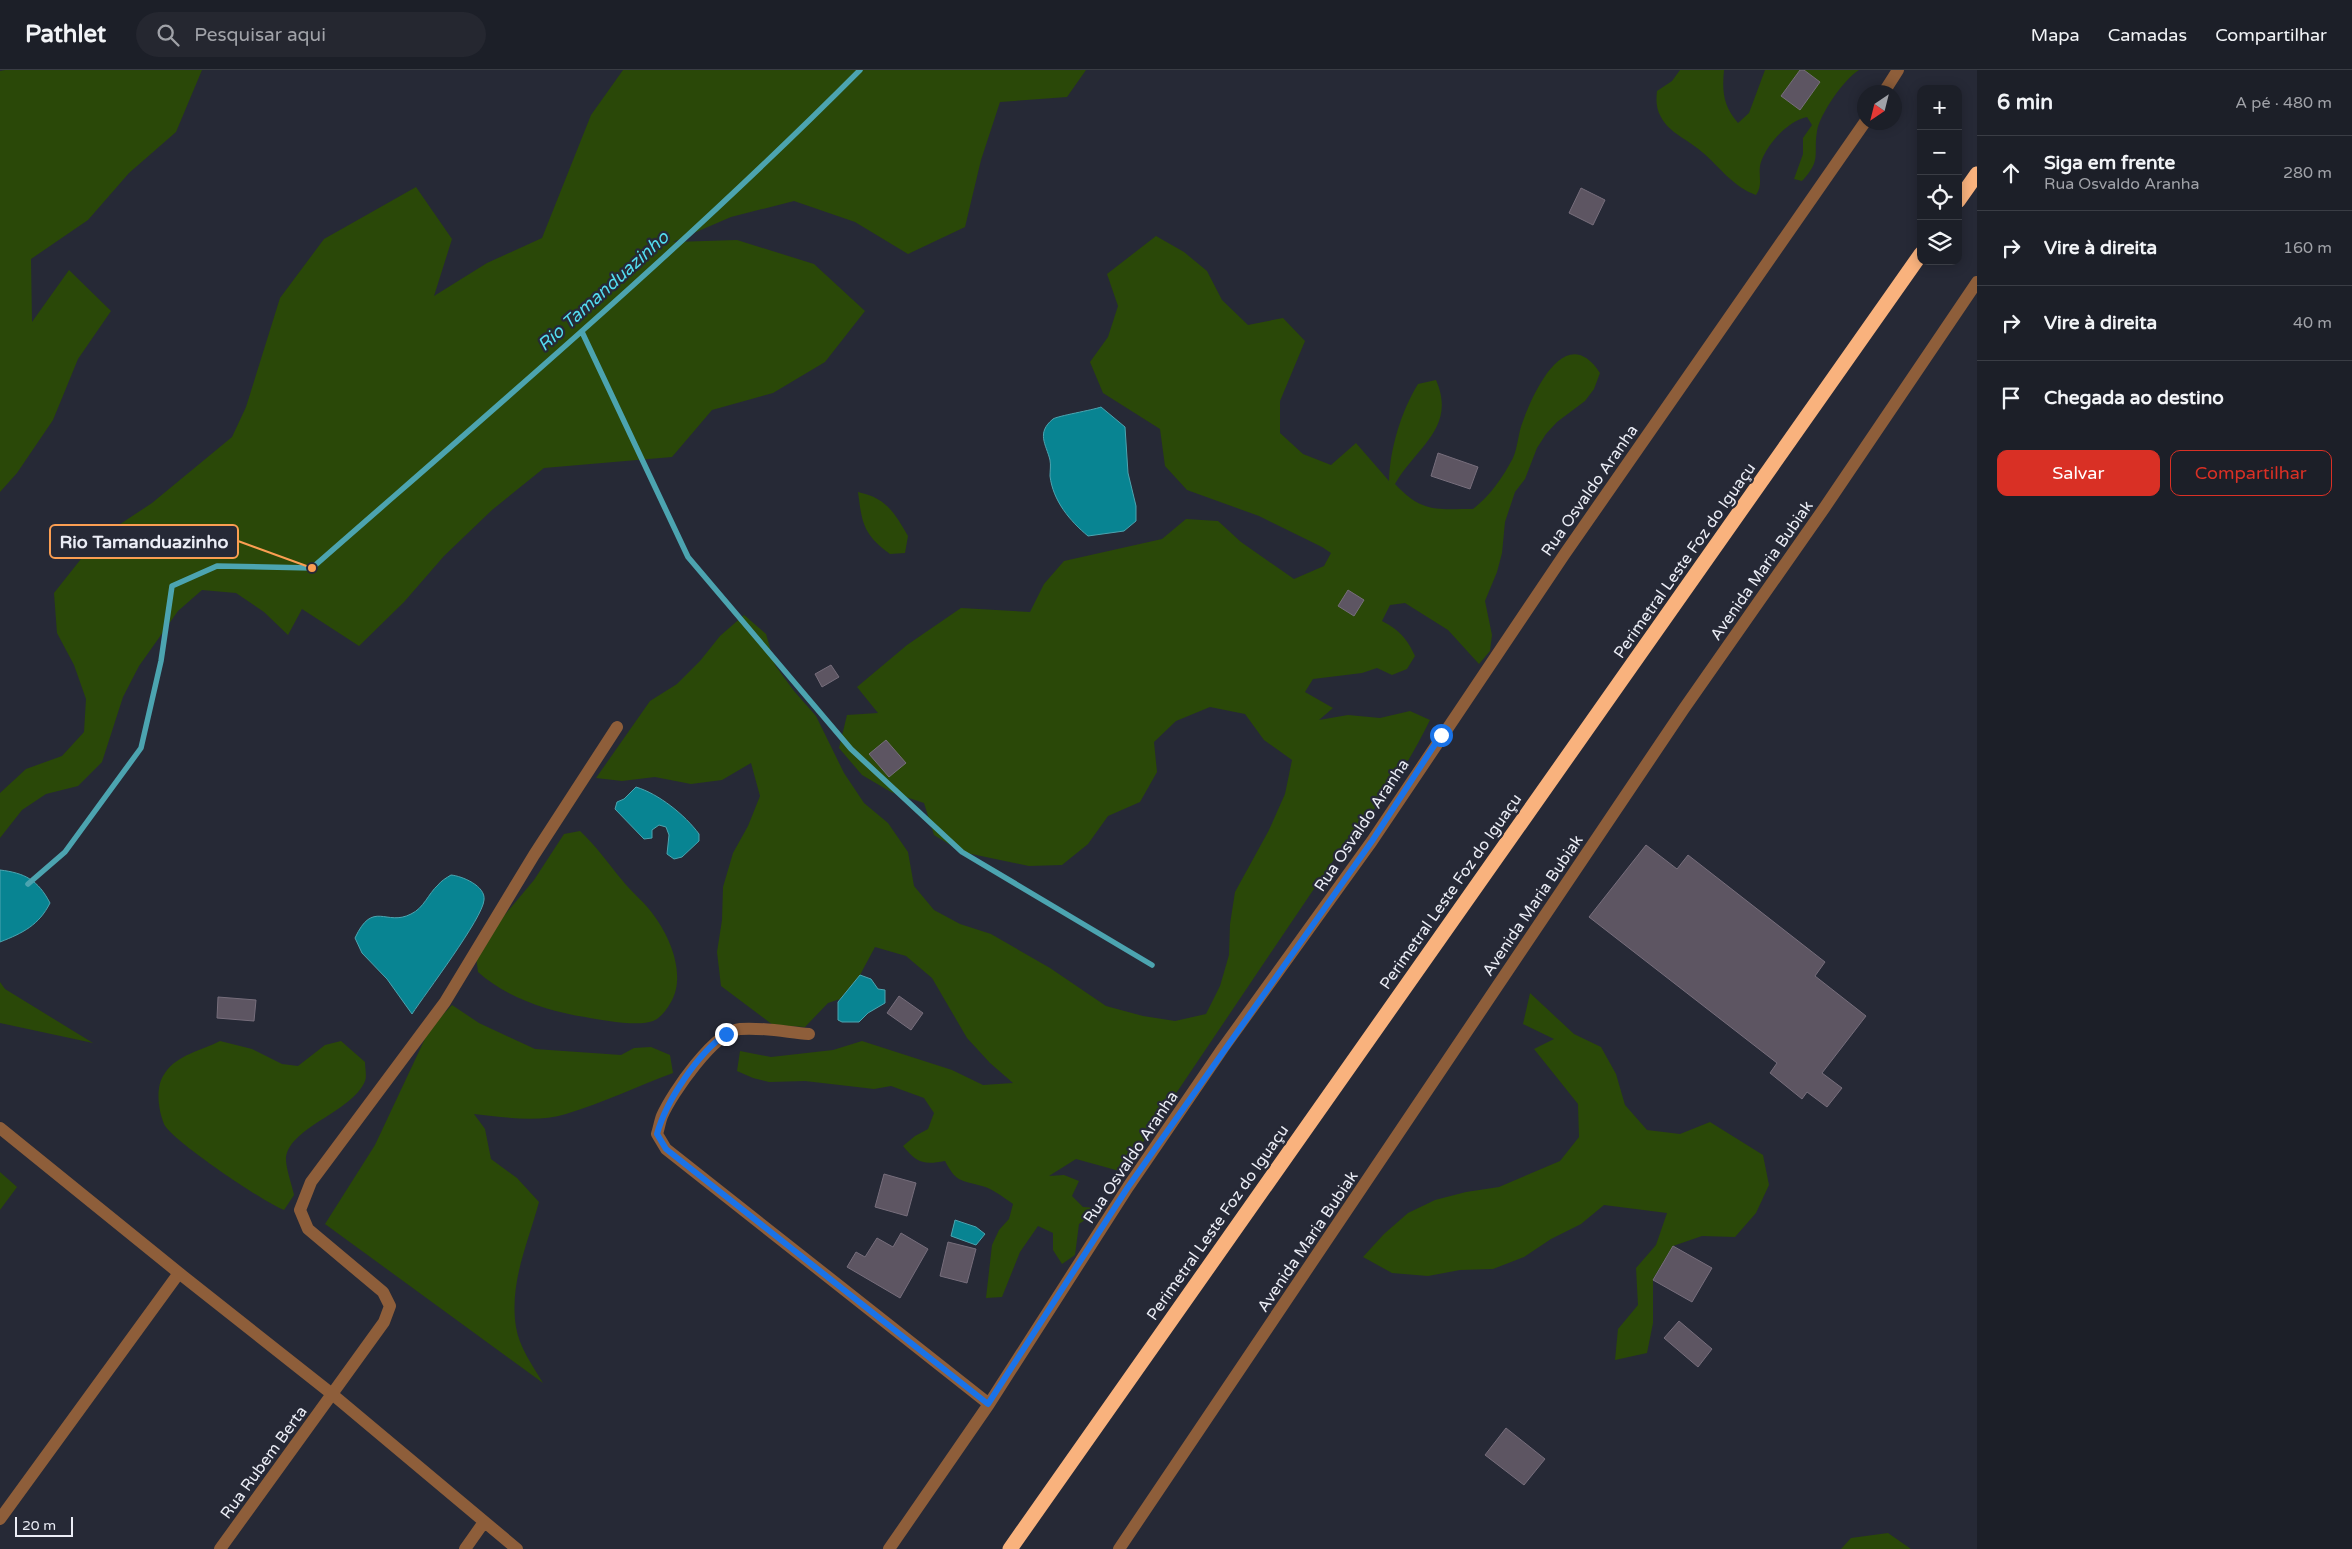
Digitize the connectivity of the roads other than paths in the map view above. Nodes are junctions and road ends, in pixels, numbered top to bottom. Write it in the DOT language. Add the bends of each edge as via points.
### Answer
graph roads {
  1 [pos="1898,70"];
  2 [pos="1888,85"];
  3 [pos="1859,130"];
  4 [pos="1977,174"];
  5 [pos="1962,195"];
  6 [pos="1917,260"];
  7 [pos="1977,282"];
  8 [pos="618,727"];
  9 [pos="809,1034"];
  10 [pos="0,1128"];
  11 [pos="179,1274"];
  12 [pos="332,1394"];
  13 [pos="988,1404"];
  14 [pos="0,1519"];
  15 [pos="484,1522"];
  16 [pos="220,1549"];
  17 [pos="465,1549"];
  18 [pos="517,1549"];
  19 [pos="889,1549"];
  20 [pos="1010,1549"];
  21 [pos="1119,1549"];
  1 -- 2 [label="street"];
  3 -- 13 [label="street, Rua Osvaldo Aranha" via="1569,547 1372,841 1128,1187"];
  4 -- 5 [label="highway"];
  6 -- 20 [label="highway, Perimetral Leste Foz do Iguaçu"];
  7 -- 21 [label="street, Avenida Maria Bubiak" via="1683,710"];
  8 -- 12 [label="street, Rua Rubem Berta" via="534,855 445,1002 311,1182 302,1202 300,1210 308,1229 383,1292 390,1306 384,1322"];
  9 -- 13 [label="street" via="738,1029 714,1041 688,1074 662,1116 657,1134 666,1149"];
  10 -- 11 [label="street"];
  11 -- 12 [label="street"];
  11 -- 14 [label="street"];
  12 -- 15 [label="street"];
  12 -- 16 [label="street, Rua Rubem Berta"];
  13 -- 19 [label="street, Rua Osvaldo Aranha"];
  15 -- 17 [label="street"];
  15 -- 18 [label="street"];
}
